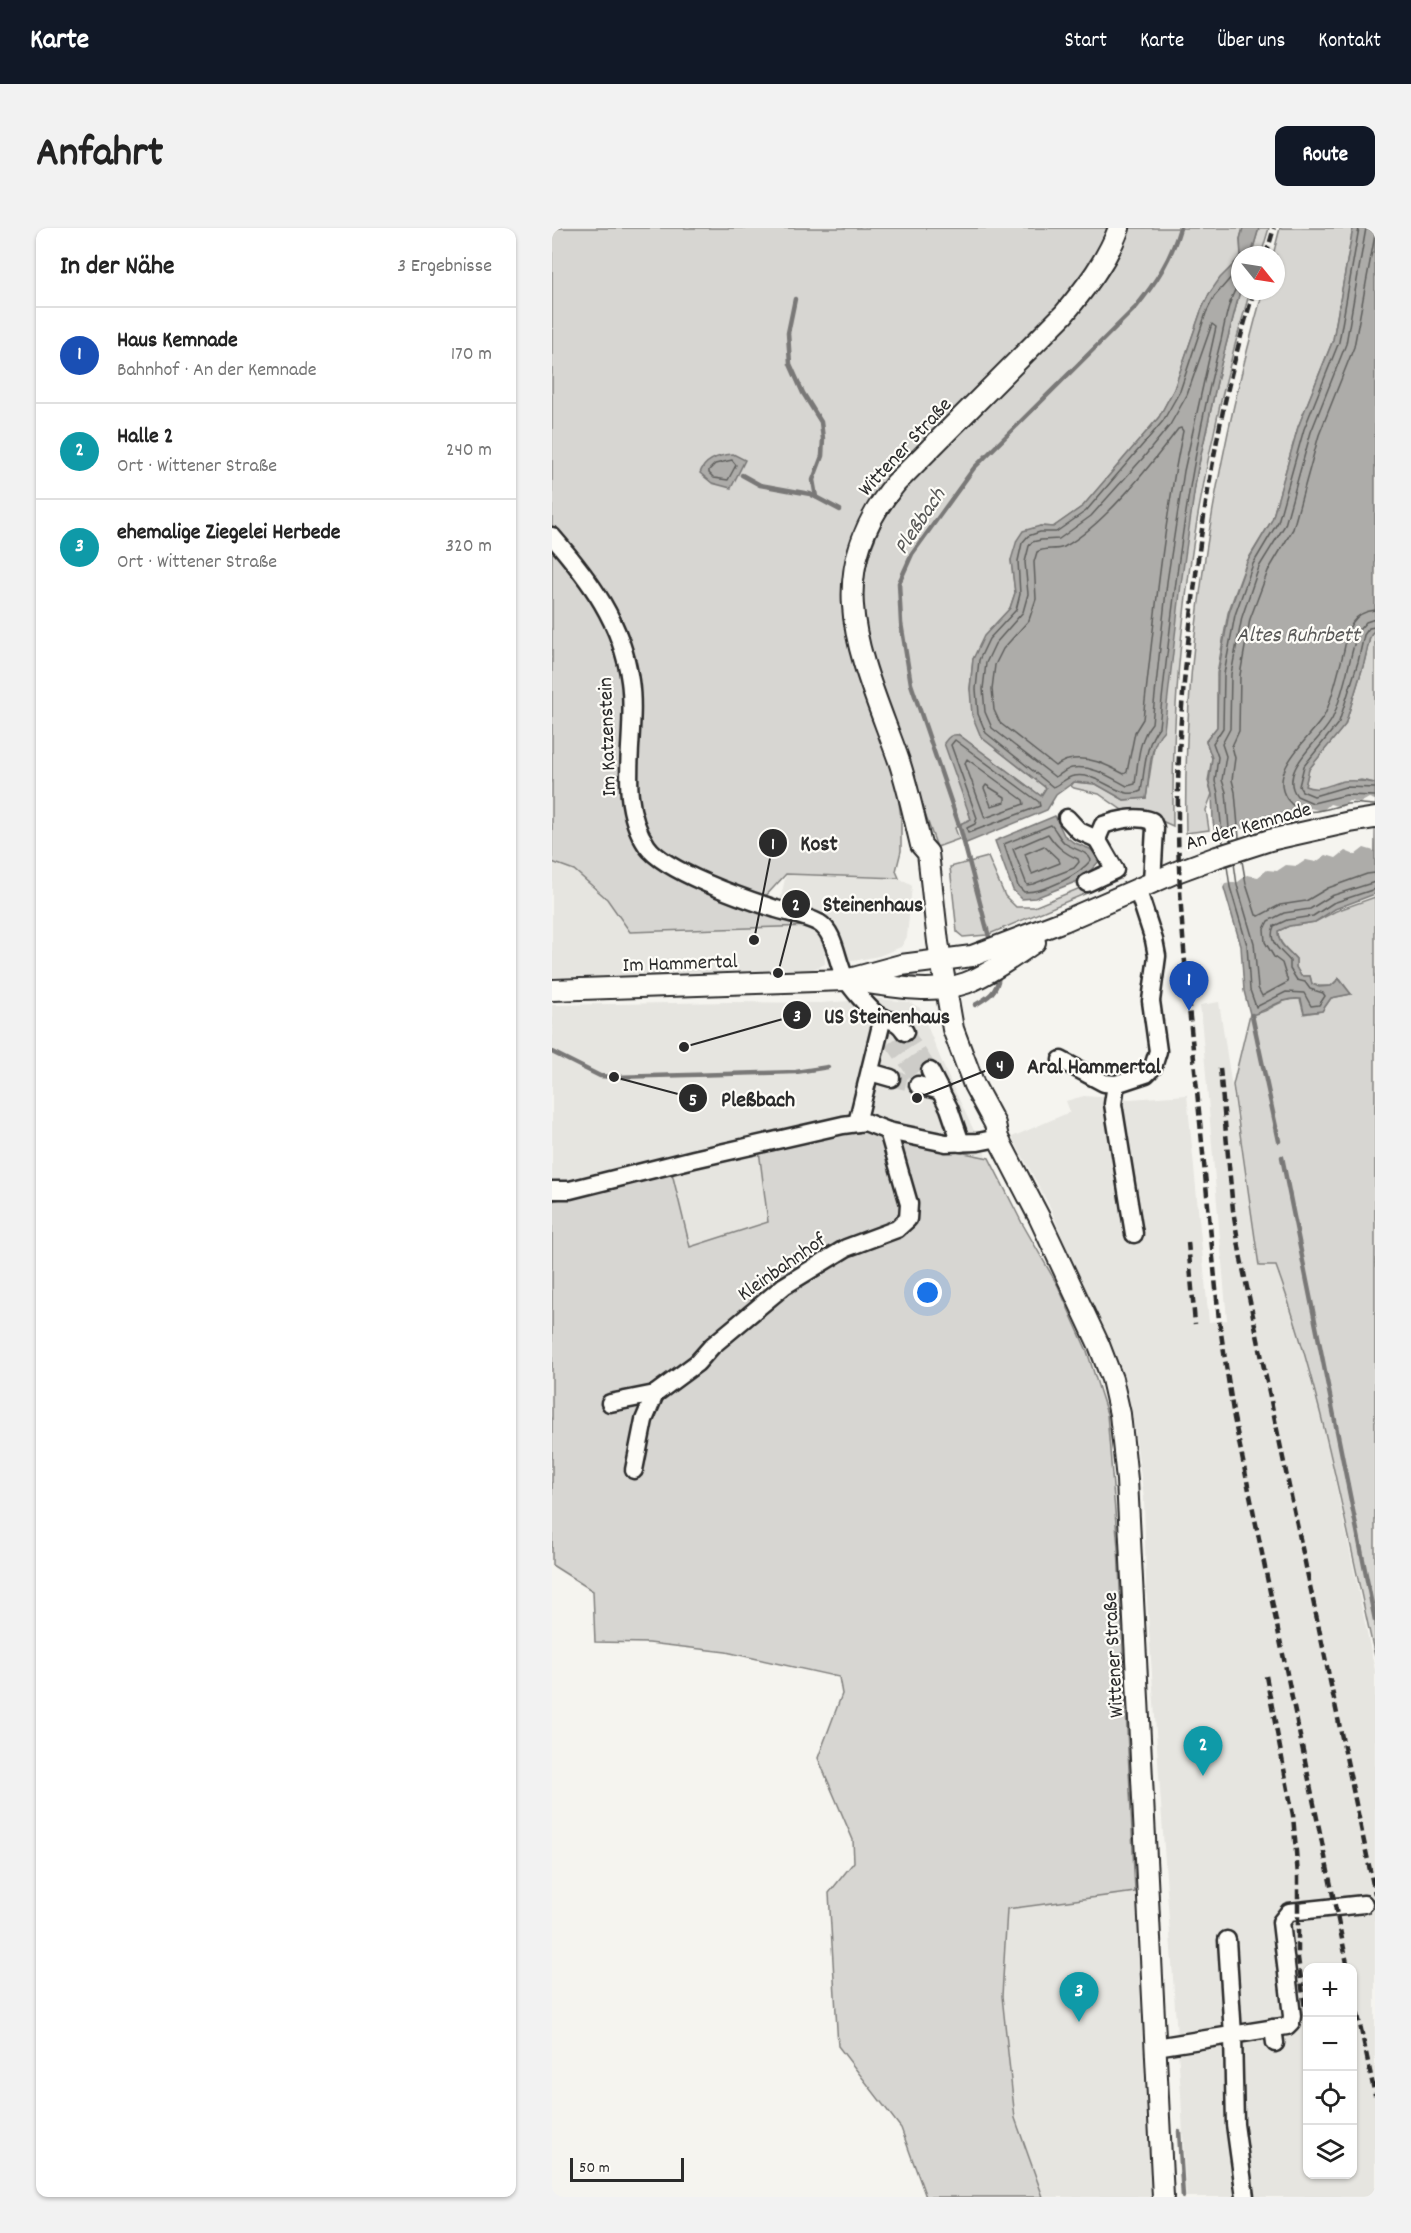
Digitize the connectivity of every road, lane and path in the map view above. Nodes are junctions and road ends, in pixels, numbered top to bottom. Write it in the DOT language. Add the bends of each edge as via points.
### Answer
graph roads {
  1 [pos="1119,228"];
  2 [pos="552,536"];
  3 [pos="1066,818"];
  4 [pos="1375,818"];
  5 [pos="1097,839"];
  6 [pos="1087,883"];
  7 [pos="1144,885"];
  8 [pos="1064,921"];
  9 [pos="935,960"];
  10 [pos="846,980"];
  11 [pos="940,988"];
  12 [pos="552,990"];
  13 [pos="880,1019"];
  14 [pos="898,1036"];
  15 [pos="1061,1060"];
  16 [pos="870,1072"];
  17 [pos="891,1078"];
  18 [pos="926,1082"];
  19 [pos="1116,1084"];
  20 [pos="857,1123"];
  21 [pos="888,1131"];
  22 [pos="998,1138"];
  23 [pos="961,1143"];
  24 [pos="552,1190"];
  25 [pos="1134,1234"];
  26 [pos="655,1394"];
  27 [pos="610,1403"];
  28 [pos="634,1470"];
  29 [pos="1364,1904"];
  30 [pos="1227,1940"];
  31 [pos="1233,2035"];
  32 [pos="1156,2048"];
  33 [pos="1163,2197"];
  34 [pos="1245,2197"];
  1 -- 9 [label="main road, Wittener Straße" via="1088,286 1064,314 887,494 873,512 857,553 852,579 854,627 900,765 921,845 928,853"];
  2 -- 10 [label="street, Im Katzenstein" via="603,601 618,632 630,681 630,799 647,847 687,875 816,921 824,927"];
  3 -- 5 [label="street" via="1079,831"];
  4 -- 7 [label="main road, An der Kemnade" via="1270,840"];
  5 -- 6 [label="street" via="1114,870"];
  5 -- 7 [label="street" via="1103,825 1118,820 1152,821 1155,828"];
  7 -- 8 [label="main road, An der Kemnade"];
  7 -- 19 [label="street" via="1157,956 1151,1000 1158,1051 1146,1074"];
  8 -- 9 [label="main road, An der Kemnade" via="988,952"];
  8 -- 11 [label="main road, An der Kemnade" via="967,982"];
  9 -- 10 [label="main road, Im Hammertal" via="901,964"];
  9 -- 11 [label="main road, Wittener Straße"];
  10 -- 11 [label="main road, Im Hammertal"];
  10 -- 12 [label="main road, Im Hammertal"];
  10 -- 13 [label="street, Im Katzenstein"];
  11 -- 22 [label="main road, Wittener Straße"];
  13 -- 14 [label="street, Im Katzenstein" via="899,1023"];
  13 -- 16 [label="street"];
  15 -- 19 [label="street" via="1104,1083"];
  16 -- 17 [label="street"];
  16 -- 20 [label="street"];
  18 -- 23 [label="street"];
  19 -- 25 [label="street" via="1113,1104"];
  20 -- 21 [label="street" via="866,1122"];
  20 -- 24 [label="street" via="570,1190"];
  21 -- 23 [label="street"];
  21 -- 26 [label="street, Kleinbahnhof" via="909,1204 908,1219 897,1229 846,1248 784,1286 697,1363"];
  22 -- 23 [label="street"];
  22 -- 32 [label="main road, Wittener Straße" via="1099,1345 1120,1414 1129,1504"];
  26 -- 27 [label="street, Kleinbahnhof"];
  26 -- 28 [label="street" via="644,1420"];
  29 -- 31 [label="street" via="1289,1911 1281,1922 1290,2022 1274,2036"];
  30 -- 31 [label="street"];
  31 -- 32 [label="street"];
  31 -- 34 [label="street" via="1235,2124"];
  32 -- 33 [label="main road, Wittener Straße"];
}
